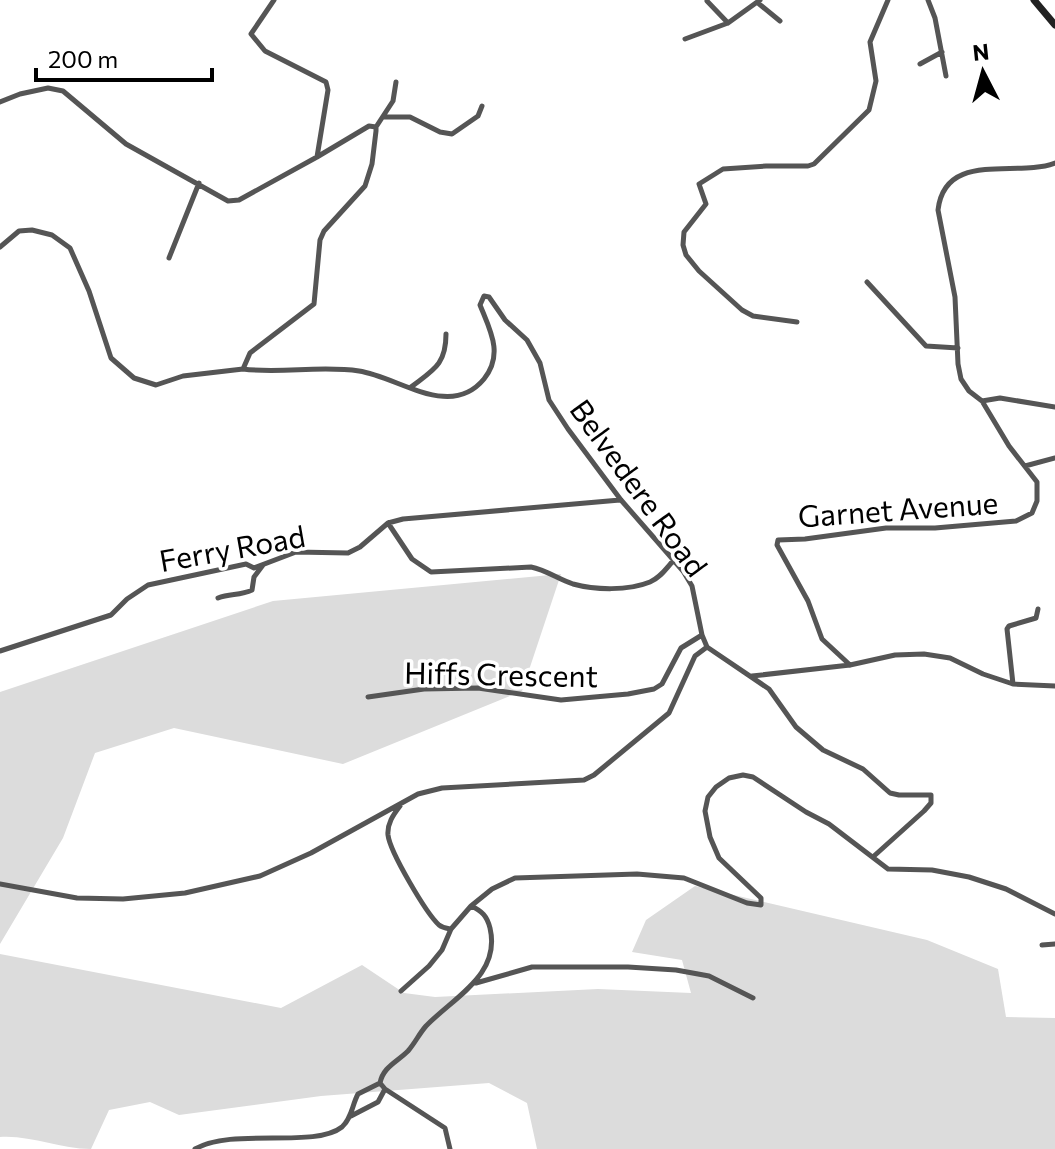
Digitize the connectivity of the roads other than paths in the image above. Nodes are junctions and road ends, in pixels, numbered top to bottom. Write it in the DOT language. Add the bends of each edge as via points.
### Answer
graph roads {
  1 [pos="274,0"];
  2 [pos="888,0"];
  3 [pos="928,0"];
  4 [pos="1034,0"];
  5 [pos="707,1"];
  6 [pos="759,1"];
  7 [pos="780,21"];
  8 [pos="728,23"];
  9 [pos="1055,25"];
  10 [pos="685,39"];
  11 [pos="942,52"];
  12 [pos="920,64"];
  13 [pos="946,76"];
  14 [pos="396,82"];
  15 [pos="0,102"];
  16 [pos="482,106"];
  17 [pos="384,117"];
  18 [pos="376,127"];
  19 [pos="317,157"];
  20 [pos="1055,163"];
  21 [pos="199,183"];
  22 [pos="0,247"];
  23 [pos="169,258"];
  24 [pos="867,282"];
  25 [pos="797,322"];
  26 [pos="446,334"];
  27 [pos="958,348"];
  28 [pos="243,369"];
  29 [pos="410,388"];
  30 [pos="982,401"];
  31 [pos="1055,407"];
  32 [pos="1055,458"];
  33 [pos="1025,466"];
  34 [pos="621,500"];
  35 [pos="388,523"];
  36 [pos="673,561"];
  37 [pos="264,564"];
  38 [pos="218,598"];
  39 [pos="1038,609"];
  40 [pos="702,635"];
  41 [pos="707,647"];
  42 [pos="0,651"];
  43 [pos="850,665"];
  44 [pos="751,676"];
  45 [pos="1013,684"];
  46 [pos="1055,686"];
  47 [pos="368,697"];
  48 [pos="403,803"];
  49 [pos="874,856"];
  50 [pos="0,884"];
  51 [pos="471,906"];
  52 [pos="1055,914"];
  53 [pos="451,929"];
  54 [pos="1055,944"];
  55 [pos="1042,945"];
  56 [pos="475,983"];
  57 [pos="401,991"];
  58 [pos="753,998"];
  59 [pos="380,1083"];
  60 [pos="385,1089"];
  61 [pos="351,1116"];
  62 [pos="195,1149"];
  63 [pos="450,1149"];
  1 -- 19 [label="street" via="251,34 265,51 326,82"];
  2 -- 25 [label="street" via="870,42 876,81 869,110 814,164 723,169 699,184 706,204 684,232 686,255 742,310"];
  3 -- 11 [label="street"];
  4 -- 9 [label="main road"];
  5 -- 8 [label="street"];
  6 -- 7 [label="street"];
  6 -- 8 [label="street"];
  8 -- 10 [label="street"];
  11 -- 12 [label="street"];
  11 -- 13 [label="street"];
  14 -- 17 [label="street"];
  15 -- 21 [label="street" via="48,88 63,91 126,144"];
  16 -- 17 [label="street" via="478,116 452,134 410,117"];
  17 -- 18 [label="street"];
  18 -- 19 [label="street" via="369,126"];
  18 -- 28 [label="street" via="365,186 320,240 314,304 250,353"];
  19 -- 21 [label="street" via="239,200 228,201"];
  20 -- 27 [label="street, Garnet Avenue" via="972,172 952,180 939,197"];
  21 -- 23 [label="street"];
  22 -- 28 [label="street, Belvedere Road" via="19,231 32,230 52,235 70,248 111,358 134,378 156,385"];
  24 -- 27 [label="street" via="926,346"];
  26 -- 29 [label="street" via="441,362"];
  27 -- 30 [label="street, Garnet Avenue" via="961,379"];
  28 -- 29 [label="street, Belvedere Road" via="343,369"];
  29 -- 34 [label="street, Belvedere Road" via="447,398 482,382 495,353 493,333 480,305 484,296 489,297 527,340 540,363 549,400"];
  30 -- 31 [label="street" via="1000,398"];
  30 -- 33 [label="street, Garnet Avenue"];
  32 -- 33 [label="street"];
  33 -- 43 [label="street, Garnet Avenue" via="1037,482 1037,501 1032,513 1016,521 778,540 822,639"];
  34 -- 35 [label="street"];
  34 -- 36 [label="street, Belvedere Road"];
  35 -- 36 [label="street" via="412,559 431,572 531,567 571,583 619,588 649,583"];
  35 -- 37 [label="street, Ferry Road" via="348,553 296,552"];
  36 -- 40 [label="street, Belvedere Road" via="692,586"];
  37 -- 38 [label="street" via="252,590"];
  37 -- 42 [label="street, Ferry Road" via="148,585 111,615"];
  39 -- 45 [label="street" via="1036,618 1007,627"];
  40 -- 41 [label="street, Belvedere Road"];
  40 -- 47 [label="street, Hiffs Crescent" via="681,648 662,684 628,694 561,700 478,688"];
  41 -- 44 [label="street"];
  41 -- 48 [label="street" via="695,656 669,713 594,775 576,782 442,788"];
  43 -- 44 [label="street"];
  43 -- 45 [label="street" via="924,654 950,658"];
  44 -- 49 [label="street" via="823,750 863,769 890,793 931,795 924,811"];
  45 -- 46 [label="street"];
  48 -- 50 [label="street" via="260,876 185,893 77,898"];
  48 -- 53 [label="street" via="391,818 391,846 421,900 440,926"];
  49 -- 51 [label="street" via="743,775 716,787 705,811 719,858 761,898 761,905 684,878 637,874 515,878"];
  49 -- 52 [label="street" via="888,869 969,877"];
  51 -- 53 [label="street"];
  51 -- 56 [label="street" via="482,911 493,939 489,962"];
  53 -- 57 [label="street" via="442,950"];
  54 -- 55 [label="street"];
  56 -- 58 [label="street" via="532,967 594,965 709,976"];
  56 -- 59 [label="street" via="428,1024 382,1074"];
  59 -- 60 [label="street"];
  59 -- 61 [label="street" via="358,1094"];
  60 -- 61 [label="street" via="378,1102"];
  60 -- 63 [label="street" via="445,1128"];
  61 -- 62 [label="street" via="338,1130 313,1137 234,1139"];
}
